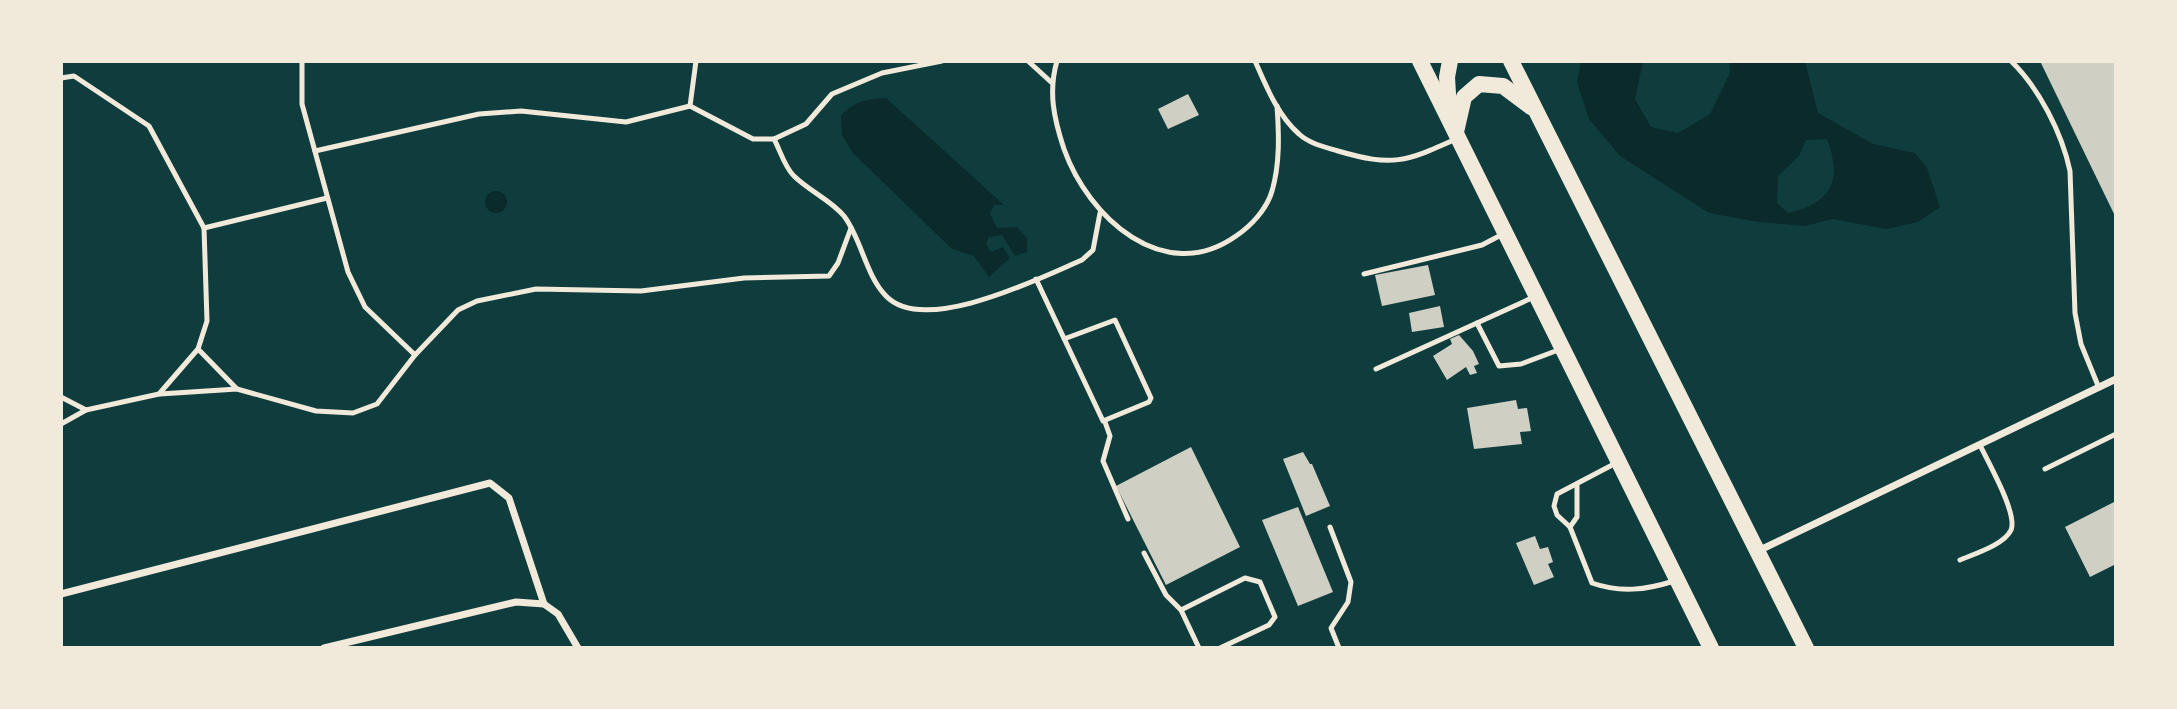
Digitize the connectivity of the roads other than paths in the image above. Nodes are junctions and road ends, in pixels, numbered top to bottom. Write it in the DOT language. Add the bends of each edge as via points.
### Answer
graph roads {
  1 [pos="302,61"];
  2 [pos="696,61"];
  3 [pos="943,61"];
  4 [pos="1028,61"];
  5 [pos="1057,61"];
  6 [pos="1255,61"];
  7 [pos="1420,61"];
  8 [pos="1450,61"];
  9 [pos="1511,61"];
  10 [pos="2011,61"];
  11 [pos="61,78"];
  12 [pos="1051,82"];
  13 [pos="690,106"];
  14 [pos="1277,107"];
  15 [pos="1536,111"];
  16 [pos="1455,130"];
  17 [pos="774,139"];
  18 [pos="315,151"];
  19 [pos="327,198"];
  20 [pos="1100,213"];
  21 [pos="204,228"];
  22 [pos="851,228"];
  23 [pos="1506,233"];
  24 [pos="1364,274"];
  25 [pos="1036,279"];
  26 [pos="1537,296"];
  27 [pos="1477,323"];
  28 [pos="1064,339"];
  29 [pos="198,349"];
  30 [pos="1563,349"];
  31 [pos="415,355"];
  32 [pos="1376,369"];
  33 [pos="2116,379"];
  34 [pos="2099,388"];
  35 [pos="237,389"];
  36 [pos="159,394"];
  37 [pos="61,397"];
  38 [pos="86,410"];
  39 [pos="1105,422"];
  40 [pos="61,425"];
  41 [pos="2116,434"];
  42 [pos="1980,445"];
  43 [pos="1619,462"];
  44 [pos="2045,469"];
  45 [pos="1577,486"];
  46 [pos="1128,519"];
  47 [pos="1330,527"];
  48 [pos="1570,527"];
  49 [pos="1758,551"];
  50 [pos="1144,553"];
  51 [pos="1960,560"];
  52 [pos="1678,580"];
  53 [pos="61,594"];
  54 [pos="544,604"];
  55 [pos="1181,610"];
  56 [pos="324,648"];
  57 [pos="578,648"];
  58 [pos="1199,648"];
  59 [pos="1220,648"];
  60 [pos="1339,648"];
  61 [pos="1712,648"];
  62 [pos="1807,648"];
  1 -- 18 [label="lane" via="303,104"];
  2 -- 13 [label="lane"];
  3 -- 17 [label="lane" via="881,73 851,85 832,94 806,124"];
  4 -- 12 [label="lane"];
  5 -- 12 [label="lane"];
  6 -- 14 [label="lane"];
  7 -- 16 [label="main road"];
  8 -- 16 [label="main road" via="1447,77"];
  9 -- 15 [label="main road"];
  10 -- 34 [label="lane" via="2026,76 2066,150 2075,313 2081,344"];
  11 -- 21 [label="lane" via="74,76 149,126"];
  12 -- 20 [label="lane" via="1053,108 1069,163"];
  13 -- 17 [label="lane" via="753,139"];
  13 -- 18 [label="lane" via="626,121 521,111 479,114"];
  14 -- 16 [label="lane" via="1309,141 1381,162 1420,155"];
  14 -- 20 [label="lane" via="1278,153 1272,193 1247,229 1227,243 1201,251 1170,252 1123,233"];
  15 -- 16 [label="main road" via="1503,86 1479,84 1464,97"];
  15 -- 49 [label="main road"];
  16 -- 23 [label="main road"];
  17 -- 22 [label="lane" via="792,175 842,214"];
  18 -- 19 [label="lane"];
  19 -- 21 [label="lane"];
  19 -- 31 [label="lane" via="355,291 365,307"];
  20 -- 25 [label="lane" via="1093,250 1082,260"];
  21 -- 29 [label="lane" via="207,321"];
  22 -- 25 [label="lane" via="874,280 887,298 901,305 936,309 974,304"];
  22 -- 31 [label="lane" via="829,276 744,278 641,291 536,289 504,294 458,310"];
  23 -- 24 [label="lane" via="1482,245"];
  23 -- 26 [label="main road"];
  25 -- 28 [label="lane"];
  26 -- 27 [label="lane"];
  26 -- 30 [label="main road"];
  27 -- 30 [label="lane" via="1499,366 1521,364"];
  27 -- 32 [label="lane"];
  28 -- 39 [label="lane"];
  28 -- 39 [label="lane" via="1115,320 1152,398"];
  29 -- 35 [label="lane"];
  29 -- 36 [label="lane"];
  30 -- 43 [label="main road"];
  31 -- 35 [label="lane" via="377,404 353,414 316,411"];
  33 -- 34 [label="street"];
  34 -- 42 [label="street"];
  35 -- 36 [label="lane"];
  36 -- 38 [label="lane"];
  37 -- 38 [label="lane"];
  38 -- 40 [label="lane"];
  39 -- 46 [label="lane" via="1110,436 1103,461"];
  41 -- 44 [label="lane"];
  42 -- 49 [label="street"];
  42 -- 51 [label="lane" via="2012,516 2011,531 2001,541"];
  43 -- 45 [label="lane"];
  43 -- 52 [label="main road"];
  45 -- 48 [label="lane" via="1577,517"];
  45 -- 48 [label="lane" via="1554,499 1557,515"];
  47 -- 60 [label="lane" via="1351,582 1348,602 1331,628"];
  48 -- 52 [label="lane" via="1592,583 1610,590 1649,590"];
  49 -- 62 [label="main road"];
  50 -- 55 [label="lane" via="1166,595"];
  52 -- 61 [label="main road"];
  53 -- 54 [label="street" via="490,483 509,498"];
  54 -- 56 [label="street" via="516,602"];
  54 -- 57 [label="street" via="558,614"];
  55 -- 58 [label="lane"];
  55 -- 59 [label="lane" via="1245,578 1261,582 1275,617 1269,625"];
}
